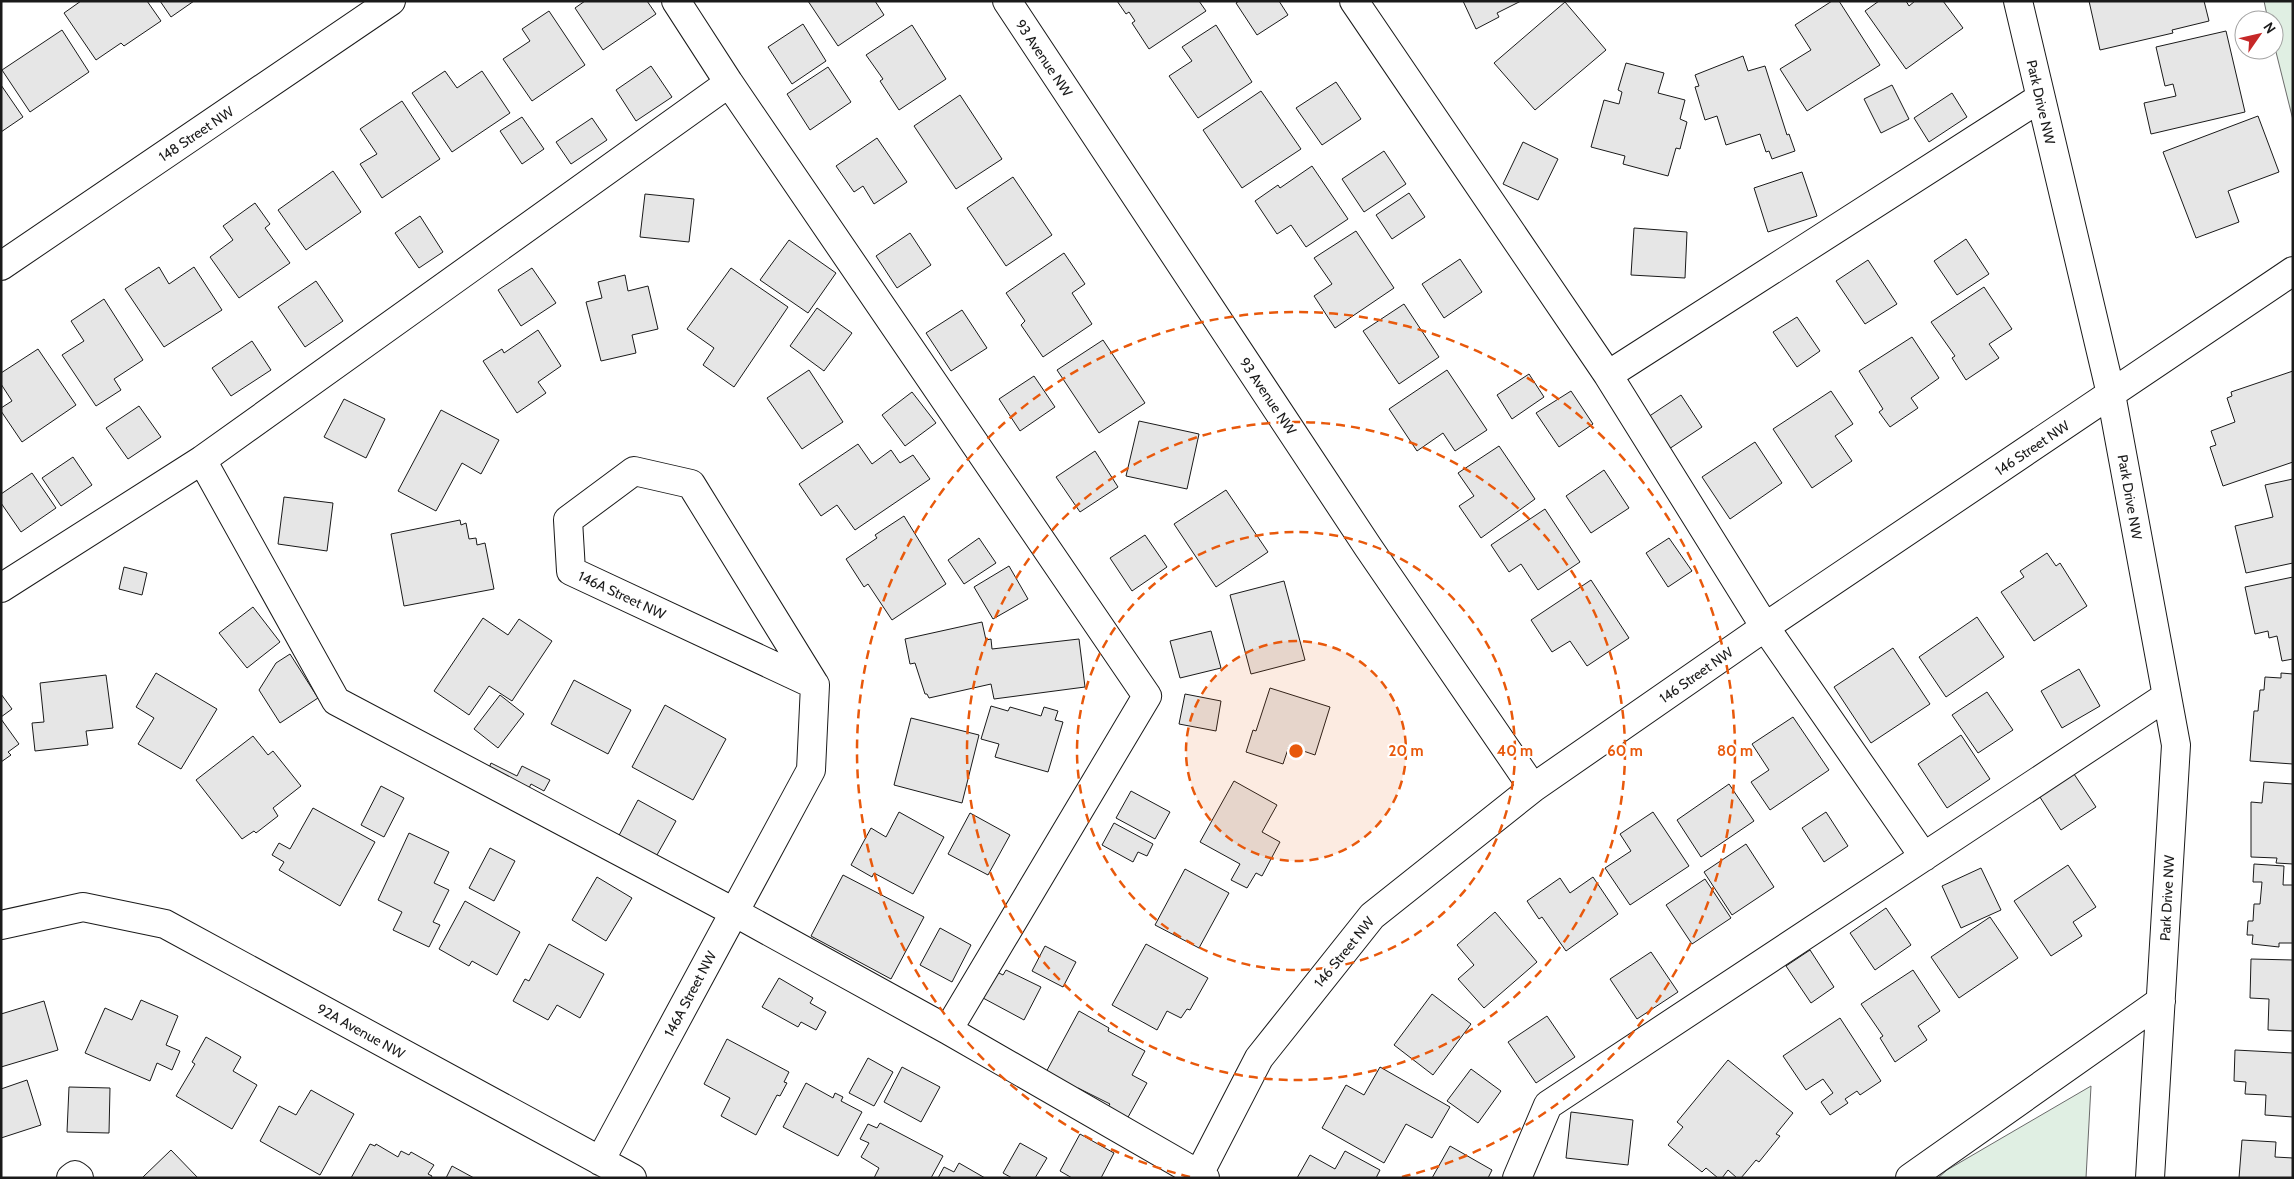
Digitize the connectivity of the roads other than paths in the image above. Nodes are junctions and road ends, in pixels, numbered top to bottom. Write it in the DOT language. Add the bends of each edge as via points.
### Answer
graph roads {
  1 [pos="391,1"];
  2 [pos="676,1"];
  3 [pos="1007,1"];
  4 [pos="1354,1"];
  5 [pos="2018,1"];
  6 [pos="729,83"];
  7 [pos="2040,98"];
  8 [pos="1,266"];
  9 [pos="2293,271"];
  10 [pos="1608,375"];
  11 [pos="2111,394"];
  12 [pos="202,460"];
  13 [pos="1,588"];
  14 [pos="1765,627"];
  15 [pos="815,685"];
  16 [pos="2167,696"];
  17 [pos="1533,788"];
  18 [pos="1924,857"];
  19 [pos="734,912"];
  20 [pos="1,925"];
  21 [pos="2161,1002"];
  22 [pos="948,1030"];
  23 [pos="600,1161"];
  24 [pos="1200,1177"];
  25 [pos="71,1178"];
  26 [pos="79,1178"];
  27 [pos="632,1178"];
  28 [pos="1517,1178"];
  29 [pos="1910,1178"];
  30 [pos="2150,1178"];
  1 -- 8 [label="street, 148 Street NW"];
  2 -- 6 [label="street"];
  3 -- 17 [label="street, 93 Avenue NW" via="1368,547"];
  4 -- 10 [label="street"];
  5 -- 7 [label="street, Park Drive NW"];
  6 -- 12 [label="street"];
  6 -- 22 [label="street" via="1147,696"];
  7 -- 10 [label="street"];
  7 -- 11 [label="street, Park Drive NW"];
  9 -- 11 [label="street, 146 Street NW"];
  10 -- 14 [label="street"];
  11 -- 14 [label="street, 146 Street NW"];
  11 -- 16 [label="street, Park Drive NW"];
  12 -- 13 [label="street"];
  12 -- 19 [label="street" via="336,701"];
  14 -- 17 [label="street, 146 Street NW"];
  14 -- 18 [label="street"];
  15 -- 15 [label="street, 146A Street NW" via="571,571 568,520 634,471 691,484"];
  15 -- 19 [label="street, 146A Street NW" via="811,770"];
  16 -- 18 [label="street"];
  16 -- 21 [label="street, Park Drive NW" via="2176,745"];
  17 -- 24 [label="street, 146 Street NW" via="1372,916 1259,1058"];
  18 -- 28 [label="street" via="1548,1105"];
  19 -- 22 [label="street"];
  19 -- 23 [label="street, 146A Street NW"];
  20 -- 23 [label="street, 92A Avenue NW" via="83,907 165,924"];
  21 -- 29 [label="street"];
  21 -- 30 [label="street, Park Drive NW"];
  22 -- 24 [label="street"];
  23 -- 27 [label="street, 92A Avenue NW"];
  25 -- 26 [label="street"];
}
